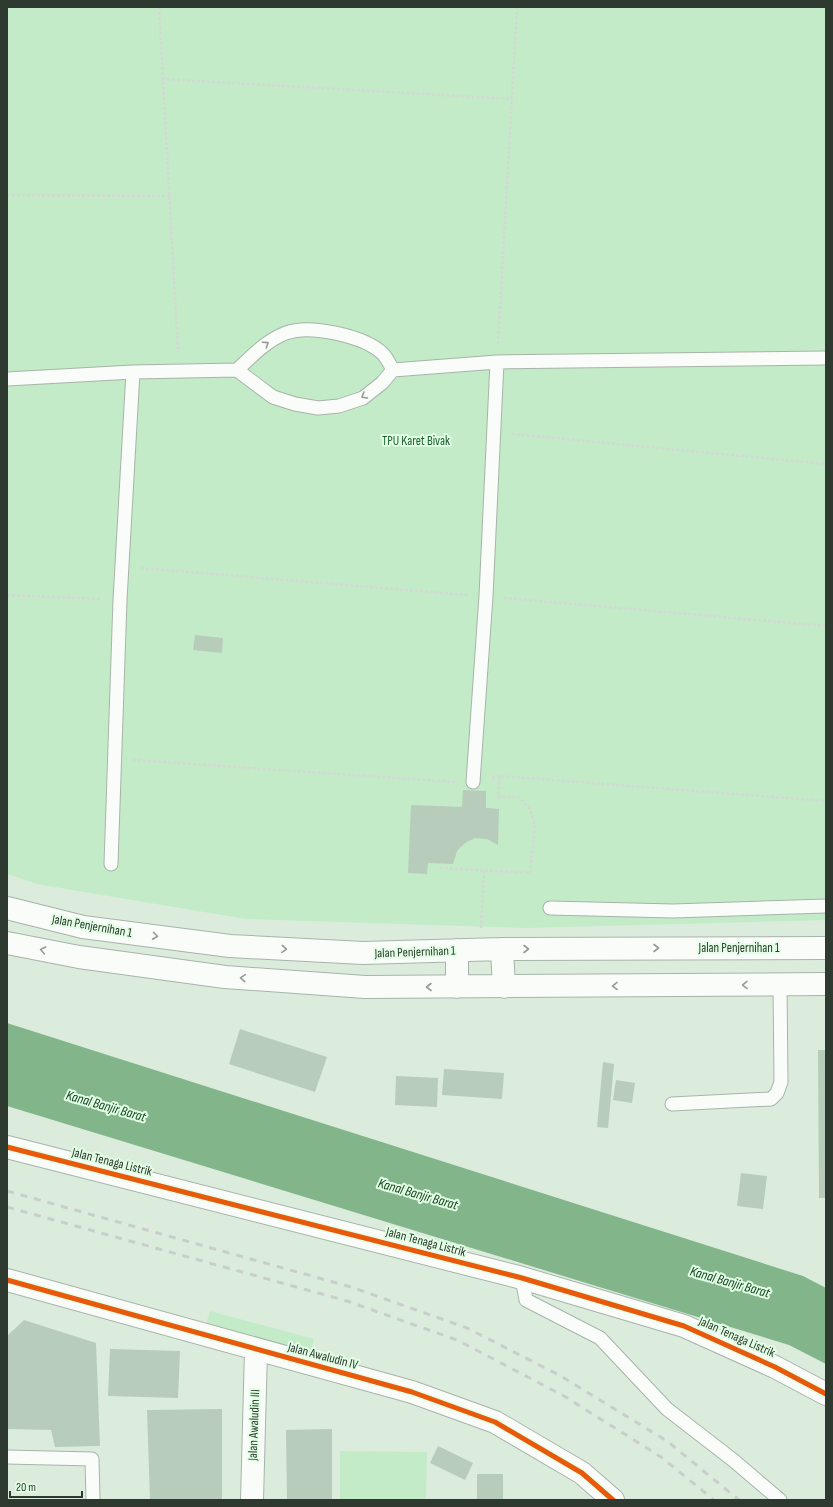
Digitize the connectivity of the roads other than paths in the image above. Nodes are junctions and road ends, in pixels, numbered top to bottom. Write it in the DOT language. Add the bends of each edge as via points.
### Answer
graph roads {
  1 [pos="826,358"];
  2 [pos="497,362"];
  3 [pos="237,370"];
  4 [pos="393,370"];
  5 [pos="133,372"];
  6 [pos="7,379"];
  7 [pos="474,782"];
  8 [pos="111,864"];
  9 [pos="826,906"];
  10 [pos="7,908"];
  11 [pos="550,908"];
  12 [pos="7,943"];
  13 [pos="826,948"];
  14 [pos="502,949"];
  15 [pos="457,950"];
  16 [pos="780,984"];
  17 [pos="826,984"];
  18 [pos="457,987"];
  19 [pos="504,987"];
  20 [pos="672,1104"];
  21 [pos="7,1147"];
  22 [pos="522,1278"];
  23 [pos="7,1280"];
  24 [pos="256,1350"];
  25 [pos="826,1394"];
  26 [pos="7,1457"];
  27 [pos="93,1500"];
  28 [pos="252,1500"];
  29 [pos="612,1500"];
  30 [pos="780,1500"];
  1 -- 2 [label="lane"];
  2 -- 4 [label="lane"];
  2 -- 7 [label="lane"];
  4 -- 3 [label="lane, one-way" via="364,398 339,406 318,408 273,397"];
  3 -- 4 [label="lane, one-way" via="265,344 287,332 317,331 342,334 364,343 383,354"];
  3 -- 5 [label="lane"];
  5 -- 6 [label="lane"];
  5 -- 8 [label="lane" via="120,600"];
  9 -- 11 [label="lane" via="673,910"];
  10 -- 15 [label="main road, Jalan Penjernihan 1, one-way" via="83,927 230,946 363,953"];
  18 -- 12 [label="main road, one-way" via="366,987 225,977 79,957"];
  14 -- 13 [label="main road, Jalan Penjernihan 1, one-way"];
  14 -- 15 [label="main road, Jalan Penjernihan 1"];
  14 -- 19 [label="main road"];
  15 -- 18 [label="main road"];
  16 -- 17 [label="main road"];
  16 -- 19 [label="main road, one-way"];
  16 -- 20 [label="lane" via="781,1082 777,1093 771,1099"];
  18 -- 19 [label="main road"];
  21 -- 22 [label="main road, Jalan Tenaga Listrik"];
  22 -- 25 [label="main road, Jalan Tenaga Listrik" via="684,1326 775,1367"];
  22 -- 30 [label="lane" via="526,1300 600,1338 667,1409"];
  23 -- 24 [label="main road, Jalan Awaludin IV"];
  24 -- 28 [label="main road, Jalan Awaludin III"];
  24 -- 29 [label="main road, Jalan Awaludin IV" via="412,1392 495,1422 582,1473"];
  26 -- 27 [label="lane" via="92,1459"];
}
